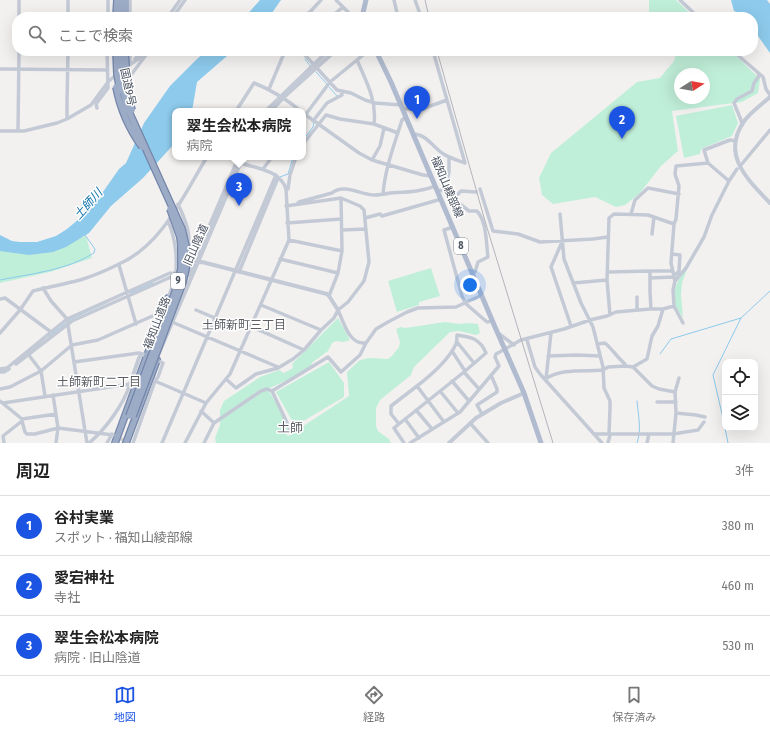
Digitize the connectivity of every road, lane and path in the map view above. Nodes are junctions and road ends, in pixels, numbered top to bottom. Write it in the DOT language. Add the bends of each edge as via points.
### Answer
graph roads {
  1 [pos="19,0"];
  2 [pos="68,0"];
  3 [pos="108,0"];
  4 [pos="113,0"];
  5 [pos="117,0"];
  6 [pos="121,0"];
  7 [pos="126,0"];
  8 [pos="130,0"];
  9 [pos="180,0"];
  10 [pos="185,0"];
  11 [pos="320,0"];
  12 [pos="336,0"];
  13 [pos="367,0"];
  14 [pos="394,0"];
  15 [pos="415,0"];
  16 [pos="680,0"];
  17 [pos="343,7"];
  18 [pos="19,12"];
  19 [pos="68,12"];
  20 [pos="108,12"];
  21 [pos="113,12"];
  22 [pos="116,12"];
  23 [pos="121,12"];
  24 [pos="126,12"];
  25 [pos="130,12"];
  26 [pos="172,12"];
  27 [pos="177,12"];
  28 [pos="310,12"];
  29 [pos="337,12"];
  30 [pos="348,12"];
  31 [pos="363,12"];
  32 [pos="397,12"];
  33 [pos="419,12"];
  34 [pos="693,12"];
  35 [pos="19,56"];
  36 [pos="68,56"];
  37 [pos="107,56"];
  38 [pos="113,56"];
  39 [pos="116,56"];
  40 [pos="121,56"];
  41 [pos="125,56"];
  42 [pos="130,56"];
  43 [pos="137,56"];
  44 [pos="143,56"];
  45 [pos="146,56"];
  46 [pos="283,56"];
  47 [pos="307,56"];
  48 [pos="324,56"];
  49 [pos="328,56"];
  50 [pos="362,56"];
  51 [pos="378,56"];
  52 [pos="434,56"];
  53 [pos="739,56"];
  54 [pos="358,60"];
  55 [pos="130,64"];
  56 [pos="315,66"];
  57 [pos="0,69"];
  58 [pos="19,69"];
  59 [pos="68,70"];
  60 [pos="107,70"];
  61 [pos="758,73"];
  62 [pos="131,75"];
  63 [pos="108,82"];
  64 [pos="330,82"];
  65 [pos="269,89"];
  66 [pos="341,91"];
  67 [pos="770,96"];
  68 [pos="282,97"];
  69 [pos="447,100"];
  70 [pos="375,104"];
  71 [pos="402,107"];
  72 [pos="97,108"];
  73 [pos="238,108"];
  74 [pos="269,108"];
  75 [pos="273,108"];
  76 [pos="296,108"];
  77 [pos="306,110"];
  78 [pos="306,116"];
  79 [pos="406,117"];
  80 [pos="68,119"];
  81 [pos="313,121"];
  82 [pos="318,124"];
  83 [pos="374,124"];
  84 [pos="742,125"];
  85 [pos="384,128"];
  86 [pos="770,130"];
  87 [pos="0,131"];
  88 [pos="18,131"];
  89 [pos="398,133"];
  90 [pos="413,134"];
  91 [pos="306,140"];
  92 [pos="736,141"];
  93 [pos="142,147"];
  94 [pos="147,151"];
  95 [pos="449,157"];
  96 [pos="205,160"];
  97 [pos="238,160"];
  98 [pos="242,160"];
  99 [pos="270,160"];
  100 [pos="295,160"];
  101 [pos="372,160"];
  102 [pos="241,163"];
  103 [pos="708,163"];
  104 [pos="388,165"];
  105 [pos="741,165"];
  106 [pos="263,169"];
  107 [pos="737,169"];
  108 [pos="431,176"];
  109 [pos="277,177"];
  110 [pos="729,181"];
  111 [pos="436,188"];
  112 [pos="286,189"];
  113 [pos="480,189"];
  114 [pos="445,191"];
  115 [pos="476,192"];
  116 [pos="383,194"];
  117 [pos="679,194"];
  118 [pos="452,196"];
  119 [pos="341,198"];
  120 [pos="438,200"];
  121 [pos="770,203"];
  122 [pos="178,204"];
  123 [pos="297,204"];
  124 [pos="286,206"];
  125 [pos="560,214"];
  126 [pos="631,214"];
  127 [pos="654,217"];
  128 [pos="364,218"];
  129 [pos="341,219"];
  130 [pos="168,221"];
  131 [pos="287,223"];
  132 [pos="674,224"];
  133 [pos="453,227"];
  134 [pos="366,229"];
  135 [pos="342,230"];
  136 [pos="652,234"];
  137 [pos="608,237"];
  138 [pos="289,240"];
  139 [pos="562,241"];
  140 [pos="342,251"];
  141 [pos="672,254"];
  142 [pos="280,260"];
  143 [pos="194,263"];
  144 [pos="119,265"];
  145 [pos="237,271"];
  146 [pos="652,271"];
  147 [pos="673,271"];
  148 [pos="608,272"];
  149 [pos="338,273"];
  150 [pos="472,273"];
  151 [pos="172,275"];
  152 [pos="650,278"];
  153 [pos="675,278"];
  154 [pos="270,280"];
  155 [pos="607,280"];
  156 [pos="573,283"];
  157 [pos="43,288"];
  158 [pos="127,294"];
  159 [pos="482,295"];
  160 [pos="329,296"];
  161 [pos="637,297"];
  162 [pos="168,298"];
  163 [pos="0,299"];
  164 [pos="466,303"];
  165 [pos="261,305"];
  166 [pos="674,306"];
  167 [pos="651,309"];
  168 [pos="663,309"];
  169 [pos="20,310"];
  170 [pos="196,310"];
  171 [pos="338,310"];
  172 [pos="637,310"];
  173 [pos="162,314"];
  174 [pos="610,315"];
  175 [pos="215,318"];
  176 [pos="590,320"];
  177 [pos="68,321"];
  178 [pos="493,321"];
  179 [pos="172,322"];
  180 [pos="683,323"];
  181 [pos="136,324"];
  182 [pos="250,326"];
  183 [pos="571,326"];
  184 [pos="321,330"];
  185 [pos="51,332"];
  186 [pos="0,333"];
  187 [pos="498,333"];
  188 [pos="552,333"];
  189 [pos="207,336"];
  190 [pos="527,340"];
  191 [pos="457,342"];
  192 [pos="366,343"];
  193 [pos="597,344"];
  194 [pos="72,345"];
  195 [pos="514,345"];
  196 [pos="505,349"];
  197 [pos="304,350"];
  198 [pos="241,351"];
  199 [pos="452,351"];
  200 [pos="28,354"];
  201 [pos="144,355"];
  202 [pos="548,356"];
  203 [pos="600,356"];
  204 [pos="157,360"];
  205 [pos="74,362"];
  206 [pos="474,364"];
  207 [pos="625,366"];
  208 [pos="633,367"];
  209 [pos="278,368"];
  210 [pos="0,369"];
  211 [pos="603,370"];
  212 [pos="41,371"];
  213 [pos="0,372"];
  214 [pos="464,372"];
  215 [pos="491,375"];
  216 [pos="679,378"];
  217 [pos="226,379"];
  218 [pos="546,379"];
  219 [pos="155,381"];
  220 [pos="452,381"];
  221 [pos="130,384"];
  222 [pos="417,386"];
  223 [pos="0,388"];
  224 [pos="479,389"];
  225 [pos="79,391"];
  226 [pos="272,391"];
  227 [pos="440,391"];
  228 [pos="675,392"];
  229 [pos="183,393"];
  230 [pos="524,393"];
  231 [pos="53,395"];
  232 [pos="45,396"];
  233 [pos="428,400"];
  234 [pos="469,401"];
  235 [pos="1,402"];
  236 [pos="657,402"];
  237 [pos="676,402"];
  238 [pos="206,403"];
  239 [pos="416,410"];
  240 [pos="201,411"];
  241 [pos="458,413"];
  242 [pos="676,413"];
  243 [pos="56,414"];
  244 [pos="482,414"];
  245 [pos="131,416"];
  246 [pos="405,419"];
  247 [pos="22,420"];
  248 [pos="444,422"];
  249 [pos="214,423"];
  250 [pos="470,423"];
  251 [pos="398,424"];
  252 [pos="58,428"];
  253 [pos="432,429"];
  254 [pos="85,431"];
  255 [pos="288,432"];
  256 [pos="99,433"];
  257 [pos="594,434"];
  258 [pos="609,434"];
  259 [pos="649,434"];
  260 [pos="674,434"];
  261 [pos="419,438"];
  262 [pos="485,439"];
  263 [pos="4,443"];
  264 [pos="56,443"];
  265 [pos="88,443"];
  266 [pos="107,443"];
  267 [pos="116,443"];
  268 [pos="123,443"];
  269 [pos="126,443"];
  270 [pos="132,443"];
  271 [pos="162,443"];
  272 [pos="185,443"];
  273 [pos="204,443"];
  274 [pos="404,443"];
  275 [pos="410,443"];
  276 [pos="449,443"];
  277 [pos="481,443"];
  278 [pos="488,443"];
  279 [pos="541,443"];
  280 [pos="602,443"];
  281 [pos="608,443"];
  282 [pos="647,443"];
  283 [pos="673,443"];
  1 -- 18 [label="street"];
  2 -- 19 [label="street"];
  3 -- 20 [label="street"];
  4 -- 21 [label="highway"];
  5 -- 22 [label="highway"];
  6 -- 23 [label="highway"];
  7 -- 24 [label="highway"];
  8 -- 25 [label="street"];
  9 -- 26 [label="street"];
  10 -- 27 [label="street"];
  11 -- 28 [label="street"];
  12 -- 17 [label="street"];
  13 -- 31 [label="main road"];
  14 -- 32 [label="street"];
  15 -- 33 [label="street"];
  16 -- 34 [label="street"];
  17 -- 29 [label="street"];
  17 -- 30 [label="street"];
  35 -- 58 [label="street"];
  36 -- 59 [label="street"];
  37 -- 60 [label="street"];
  38 -- 93 [label="highway, 国道9号 / 9, bridge" via="120,104"];
  39 -- 93 [label="highway, 福知山道路 / 9, bridge" via="123,105"];
  40 -- 94 [label="highway, 福知山道路 / 9, bridge" via="126,105"];
  41 -- 94 [label="highway, 9, bridge" via="128,95"];
  42 -- 55 [label="street"];
  43 -- 55 [label="street"];
  44 -- 55 [label="street"];
  45 -- 62 [label="street"];
  46 -- 65 [label="street"];
  47 -- 56 [label="street"];
  48 -- 56 [label="street"];
  49 -- 56 [label="street"];
  50 -- 54 [label="street"];
  51 -- 71 [label="main road, 福知山綾部線 / 8"];
  52 -- 69 [label="street"];
  53 -- 61 [label="street"];
  54 -- 64 [label="street"];
  54 -- 70 [label="street"];
  55 -- 63 [label="street"];
  56 -- 64 [label="street"];
  56 -- 68 [label="street"];
  57 -- 58 [label="street"];
  58 -- 59 [label="street"];
  58 -- 88 [label="street"];
  59 -- 60 [label="street"];
  59 -- 80 [label="street"];
  60 -- 63 [label="street"];
  61 -- 67 [label="street" via="763,77"];
  61 -- 84 [label="street" via="752,91 734,103"];
  63 -- 72 [label="street" via="108,88 96,104"];
  63 -- 80 [label="street" via="91,105"];
  64 -- 66 [label="street"];
  64 -- 77 [label="street"];
  65 -- 68 [label="street"];
  65 -- 73 [label="street" via="254,83"];
  66 -- 70 [label="street" via="352,92"];
  66 -- 81 [label="street" via="342,95 327,103"];
  67 -- 84 [label="street"];
  68 -- 74 [label="street"];
  68 -- 75 [label="street"];
  68 -- 76 [label="street"];
  69 -- 71 [label="street" via="422,109"];
  69 -- 95 [label="street" via="465,163"];
  70 -- 71 [label="street"];
  70 -- 83 [label="street"];
  71 -- 79 [label="main road, 福知山綾部線 / 8"];
  78 -- 81 [label="street"];
  79 -- 89 [label="street" via="402,120"];
  79 -- 90 [label="main road, 福知山綾部線 / 8"];
  80 -- 88 [label="street" via="44,127"];
  81 -- 82 [label="street"];
  82 -- 83 [label="street" via="326,115"];
  82 -- 91 [label="street"];
  82 -- 101 [label="street"];
  83 -- 85 [label="street"];
  84 -- 92 [label="street"];
  85 -- 89 [label="street"];
  85 -- 101 [label="street" via="380,146"];
  86 -- 105 [label="street"];
  87 -- 88 [label="street"];
  89 -- 104 [label="street"];
  90 -- 95 [label="street" via="425,138"];
  90 -- 108 [label="main road, 福知山綾部線 / 8"];
  92 -- 103 [label="street" via="730,140 704,150"];
  92 -- 121 [label="street" via="736,159 739,166"];
  93 -- 245 [label="highway, 福知山道路 / 9, bridge" via="177,227 181,246 181,269"];
  94 -- 245 [label="highway, 福知山道路 / 9, bridge" via="182,229 186,246 186,269"];
  95 -- 114 [label="street"];
  96 -- 122 [label="street"];
  97 -- 143 [label="street"];
  98 -- 102 [label="street, 旧山陰道"];
  99 -- 106 [label="street"];
  100 -- 112 [label="street"];
  101 -- 104 [label="street"];
  102 -- 106 [label="street"];
  102 -- 143 [label="street, 旧山陰道"];
  103 -- 110 [label="street"];
  103 -- 117 [label="street" via="676,166"];
  104 -- 108 [label="street"];
  104 -- 116 [label="street"];
  106 -- 109 [label="street"];
  107 -- 110 [label="street"];
  108 -- 111 [label="main road, 福知山綾部線 / 8"];
  109 -- 112 [label="street"];
  109 -- 145 [label="street"];
  110 -- 153 [label="street" via="704,237 686,268"];
  111 -- 114 [label="street"];
  111 -- 116 [label="street"];
  111 -- 133 [label="main road, 福知山綾部線 / 8"];
  112 -- 124 [label="street"];
  113 -- 139 [label="street" via="493,231 518,234 540,242"];
  114 -- 118 [label="street"];
  115 -- 118 [label="street" via="461,191"];
  116 -- 123 [label="street" via="335,191"];
  117 -- 126 [label="street" via="648,188 635,200"];
  117 -- 132 [label="street"];
  118 -- 150 [label="street" via="469,211 477,211 483,220 488,257 478,262 475,272"];
  119 -- 123 [label="street"];
  119 -- 128 [label="street" via="360,206 364,210"];
  119 -- 129 [label="street"];
  120 -- 128 [label="street" via="393,214"];
  122 -- 130 [label="street"];
  122 -- 143 [label="street" via="186,223"];
  123 -- 124 [label="street"];
  124 -- 131 [label="street"];
  125 -- 139 [label="street"];
  126 -- 127 [label="street"];
  126 -- 137 [label="street" via="614,214 610,218"];
  127 -- 132 [label="street"];
  127 -- 136 [label="street"];
  128 -- 134 [label="street"];
  129 -- 131 [label="street"];
  129 -- 135 [label="street"];
  130 -- 144 [label="street" via="145,248"];
  130 -- 151 [label="street" via="176,249 176,271"];
  131 -- 138 [label="street"];
  132 -- 141 [label="street"];
  133 -- 150 [label="main road, 福知山綾部線 / 8"];
  133 -- 164 [label="street" via="444,230"];
  134 -- 135 [label="street"];
  134 -- 171 [label="street" via="369,262 366,276 348,302"];
  135 -- 140 [label="street"];
  137 -- 139 [label="street"];
  137 -- 148 [label="street"];
  138 -- 140 [label="street"];
  138 -- 142 [label="street"];
  139 -- 156 [label="street" via="564,259"];
  139 -- 183 [label="street" via="551,267"];
  140 -- 149 [label="street"];
  141 -- 147 [label="street"];
  141 -- 153 [label="street" via="680,255 679,271"];
  142 -- 149 [label="street"];
  142 -- 154 [label="street"];
  143 -- 145 [label="street" via="202,262"];
  143 -- 151 [label="street" via="187,263"];
  143 -- 162 [label="street" via="189,274 175,285"];
  143 -- 179 [label="street, 旧山陰道"];
  144 -- 157 [label="street" via="81,279"];
  144 -- 158 [label="street"];
  145 -- 154 [label="street"];
  145 -- 175 [label="street"];
  146 -- 147 [label="street"];
  147 -- 153 [label="street"];
  148 -- 152 [label="street" via="650,271"];
  148 -- 155 [label="street"];
  149 -- 160 [label="street"];
  150 -- 159 [label="main road, 福知山綾部線 / 8"];
  151 -- 158 [label="street"];
  151 -- 162 [label="street" via="174,282"];
  152 -- 153 [label="street"];
  152 -- 167 [label="street"];
  153 -- 166 [label="street"];
  154 -- 160 [label="street"];
  154 -- 165 [label="street"];
  155 -- 156 [label="street"];
  155 -- 174 [label="street"];
  156 -- 176 [label="street"];
  157 -- 169 [label="street" via="33,291"];
  157 -- 177 [label="street"];
  158 -- 177 [label="street"];
  158 -- 181 [label="street"];
  159 -- 164 [label="street"];
  159 -- 178 [label="main road, 福知山綾部線 / 8"];
  160 -- 171 [label="street"];
  161 -- 172 [label="street"];
  162 -- 173 [label="highway, 9"];
  163 -- 169 [label="street" via="5,298"];
  164 -- 178 [label="street" via="487,322"];
  164 -- 192 [label="street" via="456,307 422,307 407,312 376,330"];
  165 -- 182 [label="street"];
  165 -- 184 [label="street"];
  166 -- 168 [label="street"];
  166 -- 180 [label="street"];
  167 -- 168 [label="street"];
  167 -- 172 [label="street"];
  168 -- 208 [label="street" via="652,336 647,359"];
  169 -- 185 [label="street"];
  169 -- 186 [label="street"];
  170 -- 175 [label="street"];
  171 -- 184 [label="street" via="334,318"];
  171 -- 192 [label="street" via="353,339"];
  172 -- 174 [label="street"];
  173 -- 181 [label="street"];
  173 -- 201 [label="highway, 9"];
  174 -- 176 [label="street"];
  175 -- 189 [label="street"];
  176 -- 183 [label="street"];
  176 -- 193 [label="street"];
  177 -- 185 [label="street"];
  177 -- 194 [label="street"];
  177 -- 200 [label="street"];
  178 -- 187 [label="main road, 福知山綾部線 / 8"];
  179 -- 189 [label="street"];
  179 -- 204 [label="street, 旧山陰道"];
  181 -- 194 [label="street" via="98,340"];
  182 -- 197 [label="street"];
  182 -- 198 [label="street"];
  183 -- 188 [label="street"];
  184 -- 197 [label="street"];
  185 -- 210 [label="street" via="7,368"];
  187 -- 195 [label="street"];
  187 -- 196 [label="main road, 福知山綾部線 / 8"];
  188 -- 190 [label="street"];
  188 -- 202 [label="street"];
  189 -- 198 [label="street"];
  189 -- 229 [label="street"];
  190 -- 195 [label="street" via="521,340"];
  190 -- 218 [label="street" via="535,367"];
  191 -- 199 [label="street"];
  191 -- 206 [label="street"];
  191 -- 206 [label="street" via="457,335 465,336 479,341 484,347 486,353"];
  192 -- 226 [label="street" via="360,355 341,372 328,357"];
  193 -- 203 [label="street"];
  193 -- 207 [label="street" via="605,343"];
  194 -- 205 [label="street"];
  194 -- 212 [label="street"];
  195 -- 196 [label="street"];
  196 -- 215 [label="street" via="496,354 499,366"];
  196 -- 230 [label="main road, 福知山綾部線 / 8"];
  197 -- 209 [label="street"];
  198 -- 209 [label="street"];
  198 -- 217 [label="street"];
  199 -- 214 [label="street"];
  199 -- 222 [label="street"];
  200 -- 212 [label="street"];
  200 -- 213 [label="street" via="9,369"];
  201 -- 204 [label="street"];
  201 -- 205 [label="street" via="140,353"];
  201 -- 221 [label="street"];
  201 -- 267 [label="highway, 9"];
  202 -- 203 [label="street"];
  202 -- 218 [label="street"];
  203 -- 211 [label="street"];
  204 -- 219 [label="street" via="163,362"];
  204 -- 269 [label="highway"];
  205 -- 225 [label="street"];
  206 -- 214 [label="street"];
  207 -- 208 [label="street"];
  207 -- 211 [label="street" via="608,367"];
  208 -- 228 [label="street" via="652,386"];
  209 -- 217 [label="street" via="256,374 236,388"];
  211 -- 218 [label="street" via="564,372"];
  211 -- 258 [label="street" via="604,388 610,401"];
  212 -- 223 [label="street" via="10,387"];
  212 -- 232 [label="street"];
  214 -- 220 [label="street"];
  214 -- 224 [label="street"];
  215 -- 224 [label="street"];
  215 -- 244 [label="street" via="498,389 477,404"];
  216 -- 228 [label="street"];
  217 -- 238 [label="street"];
  218 -- 257 [label="street"];
  219 -- 229 [label="street"];
  219 -- 270 [label="street"];
  220 -- 227 [label="street"];
  220 -- 234 [label="street"];
  221 -- 225 [label="street"];
  221 -- 256 [label="street" via="123,401"];
  222 -- 233 [label="street"];
  222 -- 251 [label="street" via="392,406 391,414"];
  224 -- 234 [label="street"];
  225 -- 231 [label="street"];
  225 -- 254 [label="street"];
  226 -- 249 [label="street" via="261,390"];
  226 -- 255 [label="street" via="290,429"];
  227 -- 233 [label="street"];
  227 -- 241 [label="street"];
  228 -- 237 [label="street"];
  229 -- 238 [label="street"];
  229 -- 271 [label="street"];
  230 -- 244 [label="street"];
  230 -- 279 [label="main road, 福知山綾部線 / 8"];
  231 -- 232 [label="street"];
  231 -- 243 [label="street"];
  232 -- 235 [label="street"];
  233 -- 239 [label="street"];
  233 -- 248 [label="street"];
  234 -- 241 [label="street"];
  235 -- 247 [label="street"];
  236 -- 237 [label="street"];
  237 -- 242 [label="street"];
  238 -- 240 [label="street"];
  239 -- 246 [label="street"];
  239 -- 253 [label="street"];
  240 -- 249 [label="street"];
  240 -- 272 [label="street"];
  241 -- 248 [label="street"];
  242 -- 260 [label="street"];
  242 -- 260 [label="street" via="696,415 704,419 698,430"];
  243 -- 247 [label="street"];
  243 -- 252 [label="street"];
  244 -- 250 [label="street"];
  245 -- 267 [label="highway, 福知山道路 / 9"];
  245 -- 268 [label="highway, 福知山道路 / 9"];
  246 -- 251 [label="street"];
  246 -- 261 [label="street"];
  247 -- 252 [label="street" via="27,434"];
  247 -- 263 [label="street" via="3,436"];
  248 -- 253 [label="street"];
  249 -- 273 [label="street"];
  250 -- 262 [label="street"];
  250 -- 276 [label="street"];
  251 -- 274 [label="street" via="394,428"];
  252 -- 254 [label="street"];
  252 -- 264 [label="street"];
  253 -- 261 [label="street"];
  254 -- 256 [label="street"];
  254 -- 265 [label="street"];
  256 -- 265 [label="street"];
  256 -- 266 [label="street" via="112,434"];
  257 -- 258 [label="street"];
  257 -- 280 [label="street"];
  258 -- 259 [label="street"];
  258 -- 281 [label="street"];
  259 -- 260 [label="street"];
  259 -- 282 [label="street"];
  260 -- 283 [label="street"];
  261 -- 275 [label="street"];
  262 -- 277 [label="street"];
  262 -- 278 [label="street"];
}
